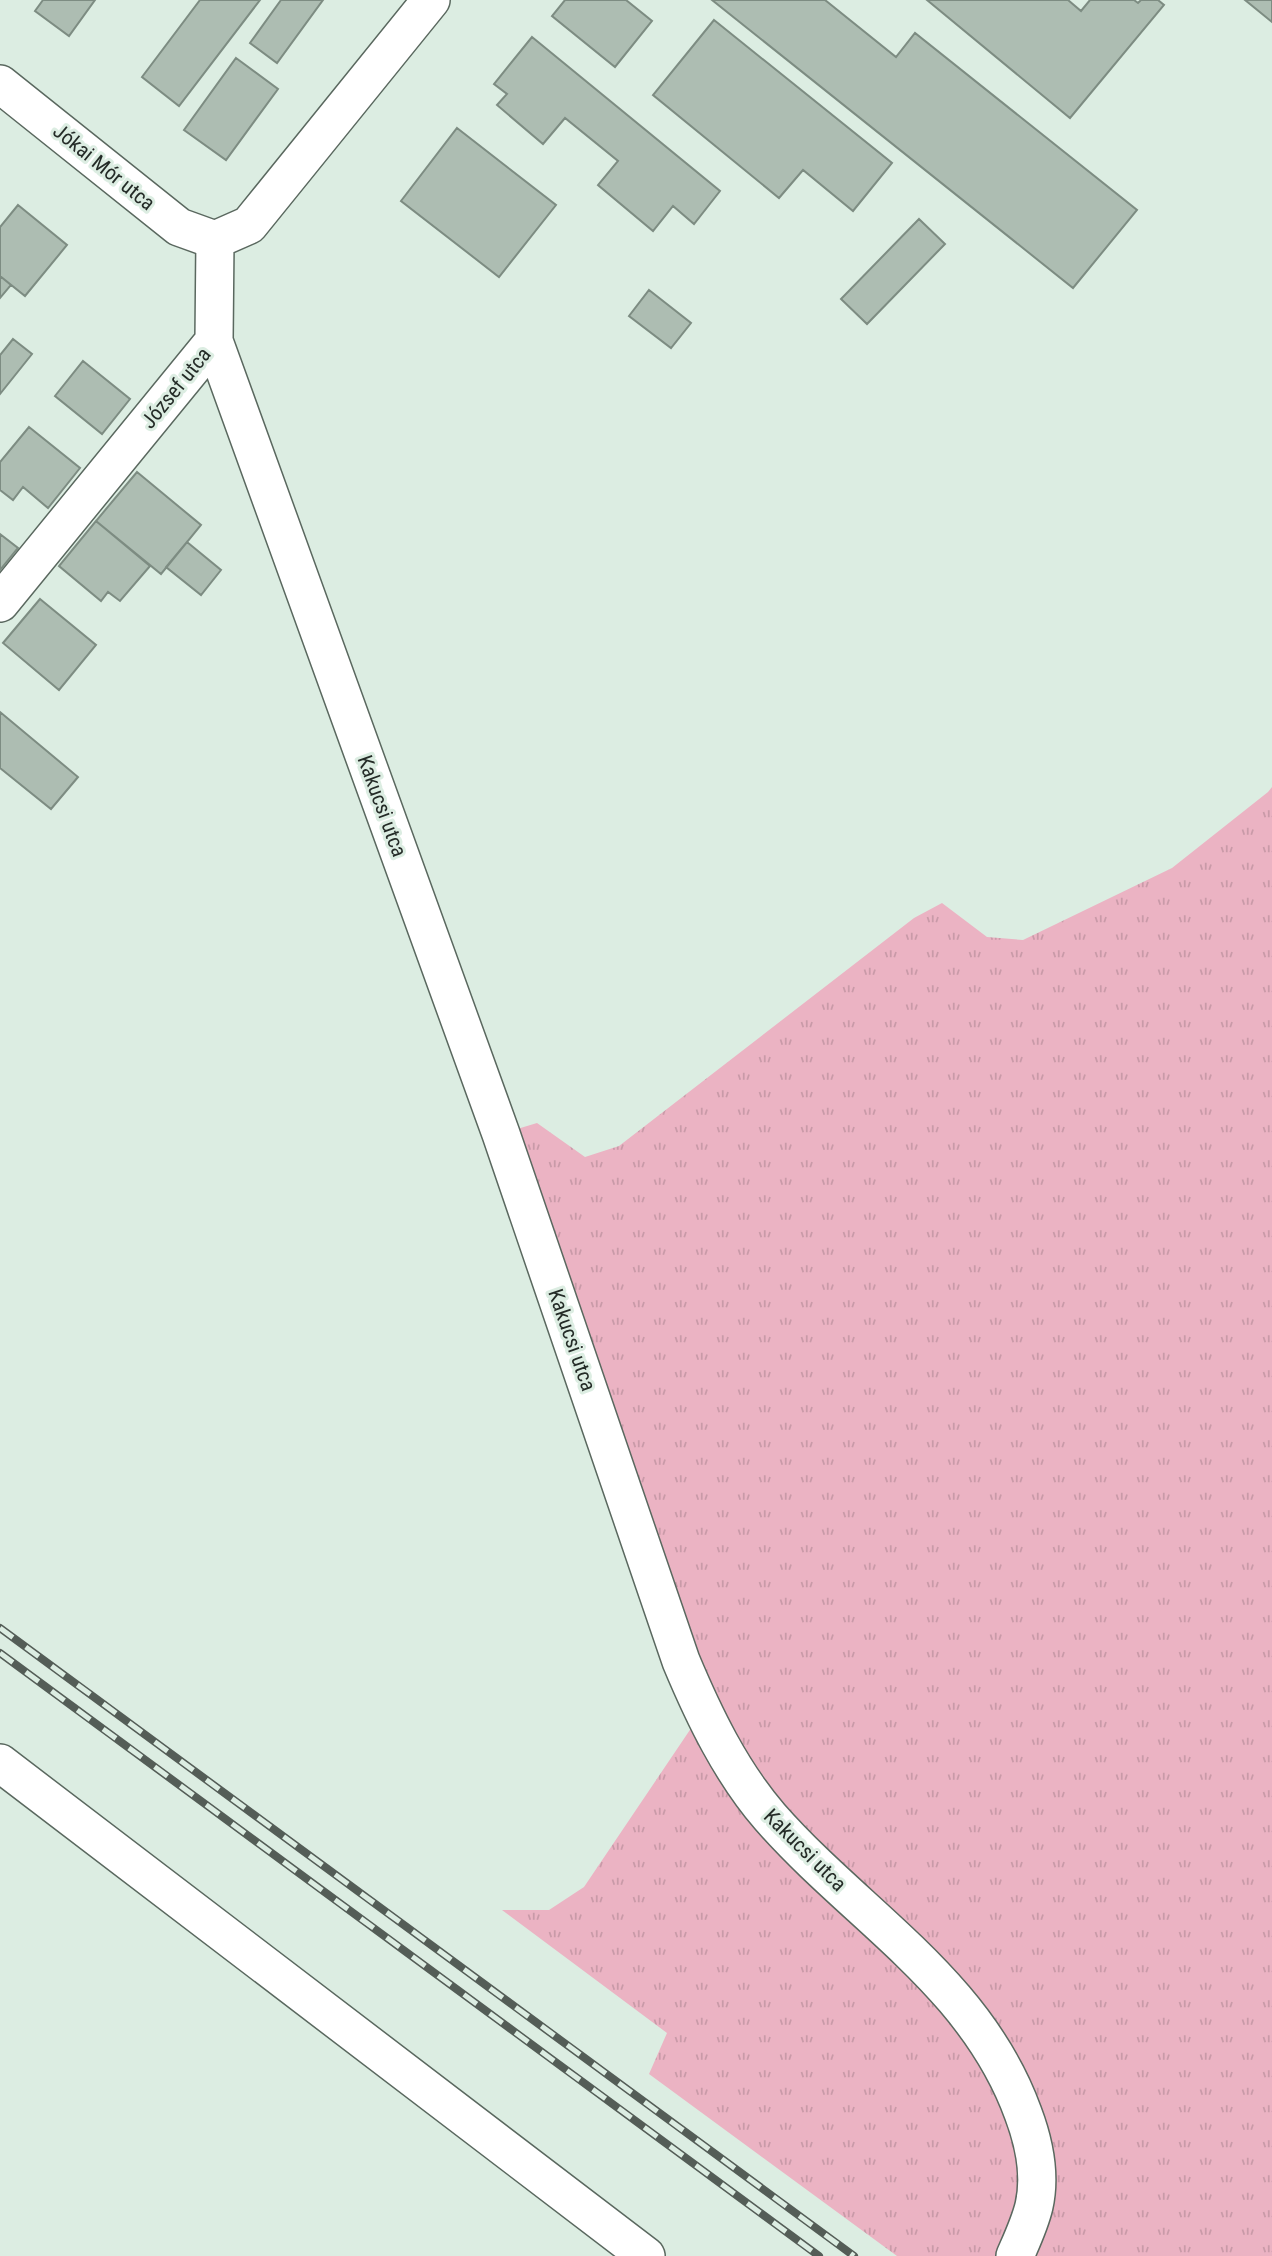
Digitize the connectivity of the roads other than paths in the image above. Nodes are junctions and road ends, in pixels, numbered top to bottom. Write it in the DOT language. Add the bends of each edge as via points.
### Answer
graph roads {
  1 [pos="431,0"];
  2 [pos="0,84"];
  3 [pos="215,240"];
  4 [pos="214,341"];
  5 [pos="0,603"];
  6 [pos="0,1763"];
  7 [pos="646,2256"];
  8 [pos="1015,2256"];
  1 -- 3 [label="street" via="249,225"];
  2 -- 3 [label="street, Jókai Mór utca" via="179,227"];
  3 -- 4 [label="street, József utca"];
  4 -- 5 [label="street, József utca"];
  4 -- 8 [label="street, Kakucsi utca" via="501,1134 702,1712 768,1815 895,1936 973,2019 1012,2082 1030,2133 1036,2169 1034,2205"];
  6 -- 7 [label="street"];
}
